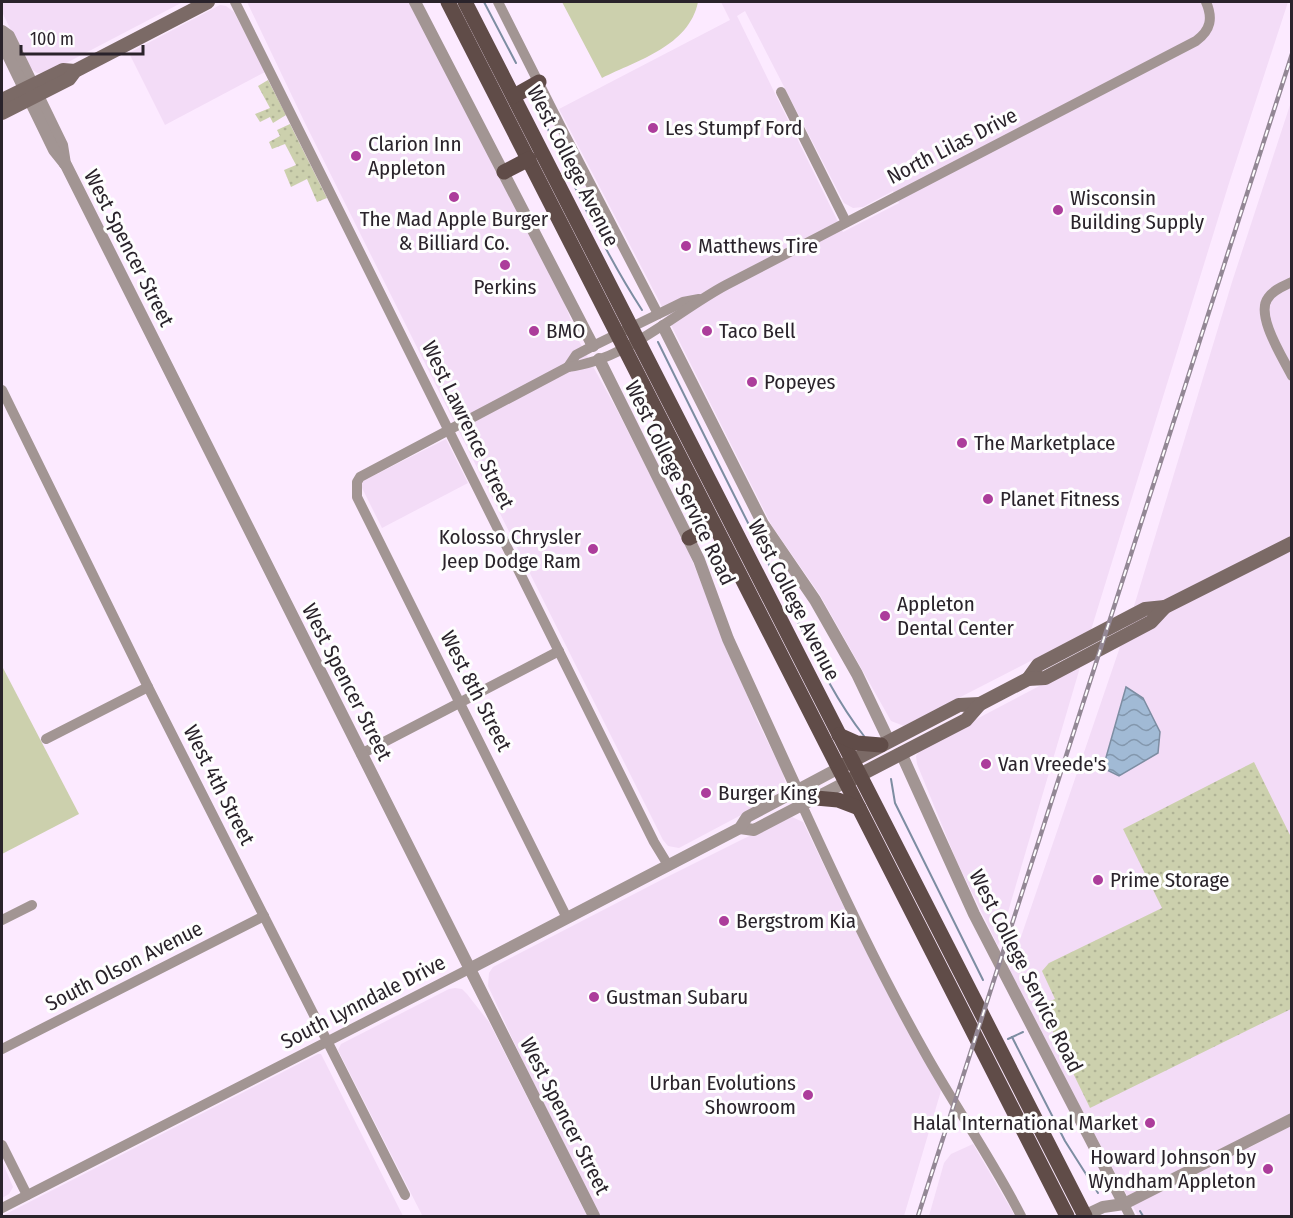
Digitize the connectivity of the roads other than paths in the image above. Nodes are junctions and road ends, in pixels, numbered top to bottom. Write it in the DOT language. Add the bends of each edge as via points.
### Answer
graph roads {
  1 [pos="208,2"];
  2 [pos="236,2"];
  3 [pos="415,2"];
  4 [pos="448,2"];
  5 [pos="465,2"];
  6 [pos="498,2"];
  7 [pos="1206,2"];
  8 [pos="2,31"];
  9 [pos="2,43"];
  10 [pos="539,82"];
  11 [pos="31,92"];
  12 [pos="781,92"];
  13 [pos="514,96"];
  14 [pos="2,100"];
  15 [pos="2,113"];
  16 [pos="529,159"];
  17 [pos="504,172"];
  18 [pos="846,222"];
  19 [pos="1292,282"];
  20 [pos="700,299"];
  21 [pos="658,314"];
  22 [pos="663,326"];
  23 [pos="628,337"];
  24 [pos="593,346"];
  25 [pos="599,359"];
  26 [pos="568,367"];
  27 [pos="1292,376"];
  28 [pos="2,390"];
  29 [pos="449,429"];
  30 [pos="714,525"];
  31 [pos="689,538"];
  32 [pos="1292,543"];
  33 [pos="559,651"];
  34 [pos="148,687"];
  35 [pos="460,703"];
  36 [pos="980,704"];
  37 [pos="839,735"];
  38 [pos="46,739"];
  39 [pos="885,743"];
  40 [pos="901,753"];
  41 [pos="361,754"];
  42 [pos="845,764"];
  43 [pos="852,779"];
  44 [pos="797,790"];
  45 [pos="809,801"];
  46 [pos="859,808"];
  47 [pos="740,828"];
  48 [pos="668,865"];
  49 [pos="32,905"];
  50 [pos="264,916"];
  51 [pos="567,918"];
  52 [pos="2,920"];
  53 [pos="470,969"];
  54 [pos="327,1042"];
  55 [pos="2,1049"];
  56 [pos="1292,1119"];
  57 [pos="2,1145"];
  58 [pos="27,1195"];
  59 [pos="405,1196"];
  60 [pos="1124,1204"];
  61 [pos="2,1208"];
  62 [pos="594,1216"];
  63 [pos="1021,1216"];
  64 [pos="1067,1216"];
  65 [pos="1085,1216"];
  66 [pos="1110,1216"];
  67 [pos="1130,1216"];
  1 -- 11 [label="main road" via="75,71 63,70"];
  2 -- 29 [label="street, West Lawrence Street"];
  3 -- 17 [label="street"];
  4 -- 16 [label="main road, West College Avenue"];
  5 -- 13 [label="main road, West College Avenue"];
  6 -- 10 [label="street"];
  7 -- 18 [label="street, North Lilas Drive" via="1209,28 1196,41"];
  8 -- 11 [label="street, West Spencer Street" via="9,36"];
  9 -- 11 [label="street, West Spencer Street"];
  10 -- 13 [label="main road"];
  10 -- 21 [label="street"];
  11 -- 14 [label="main road"];
  11 -- 15 [label="main road"];
  11 -- 41 [label="street, West Spencer Street" via="54,150 66,165"];
  12 -- 18 [label="street"];
  13 -- 23 [label="main road, West College Avenue"];
  16 -- 17 [label="main road"];
  16 -- 23 [label="main road, West College Avenue"];
  17 -- 24 [label="street"];
  18 -- 20 [label="street, North Lilas Drive"];
  19 -- 27 [label="street" via="1271,294 1264,305 1267,324"];
  20 -- 21 [label="street, North Lilas Drive"];
  20 -- 22 [label="street, North Lilas Drive"];
  21 -- 23 [label="street, North Lilas Drive"];
  22 -- 23 [label="street, North Lilas Drive"];
  22 -- 39 [label="street" via="762,524 815,600 857,674"];
  23 -- 24 [label="street"];
  23 -- 25 [label="street"];
  23 -- 30 [label="main road, West College Avenue"];
  23 -- 37 [label="main road, West College Avenue"];
  24 -- 26 [label="street" via="576,355"];
  25 -- 26 [label="street"];
  25 -- 31 [label="street, West College Service Road"];
  26 -- 29 [label="street"];
  28 -- 34 [label="street, West 4th Street"];
  29 -- 33 [label="street, West Lawrence Street"];
  29 -- 35 [label="street, West 8th Street" via="363,474 358,480 357,497"];
  30 -- 31 [label="main road"];
  30 -- 42 [label="main road, West College Avenue"];
  31 -- 44 [label="street, West College Service Road" via="736,658"];
  32 -- 36 [label="main road" via="1165,607 1151,622 1045,678 1028,679"];
  33 -- 35 [label="street"];
  33 -- 48 [label="street, West Lawrence Street"];
  34 -- 38 [label="street"];
  34 -- 50 [label="street, West 4th Street"];
  35 -- 41 [label="street"];
  35 -- 51 [label="street, West 8th Street"];
  36 -- 39 [label="main road" via="959,705"];
  36 -- 40 [label="main road" via="966,720"];
  37 -- 39 [label="main road" via="857,743"];
  37 -- 42 [label="main road, West College Avenue"];
  39 -- 42 [label="main road"];
  40 -- 43 [label="main road"];
  40 -- 60 [label="street, West College Service Road" via="974,914"];
  41 -- 53 [label="street, West Spencer Street"];
  42 -- 43 [label="main road, West College Avenue"];
  42 -- 44 [label="street, South Lynndale Drive"];
  43 -- 45 [label="street, South Lynndale Drive"];
  43 -- 46 [label="main road, West College Avenue"];
  43 -- 65 [label="main road, West College Avenue"];
  44 -- 47 [label="street, South Lynndale Drive" via="747,817"];
  45 -- 46 [label="main road" via="838,800"];
  45 -- 47 [label="street, South Lynndale Drive" via="754,830"];
  45 -- 63 [label="street" via="863,934 943,1084"];
  46 -- 64 [label="main road, West College Avenue"];
  47 -- 48 [label="street, South Lynndale Drive"];
  48 -- 51 [label="street, South Lynndale Drive"];
  49 -- 52 [label="street"];
  50 -- 54 [label="street, West 4th Street"];
  50 -- 55 [label="street, South Olson Avenue"];
  51 -- 53 [label="street, South Lynndale Drive"];
  53 -- 54 [label="street, South Lynndale Drive"];
  53 -- 62 [label="street, West Spencer Street"];
  54 -- 58 [label="street, South Lynndale Drive"];
  54 -- 59 [label="street, West 4th Street"];
  56 -- 60 [label="street"];
  57 -- 58 [label="street"];
  58 -- 61 [label="street, South Lynndale Drive"];
  60 -- 65 [label="street" via="1103,1207"];
  60 -- 66 [label="street"];
  60 -- 67 [label="street, West College Service Road"];
}
